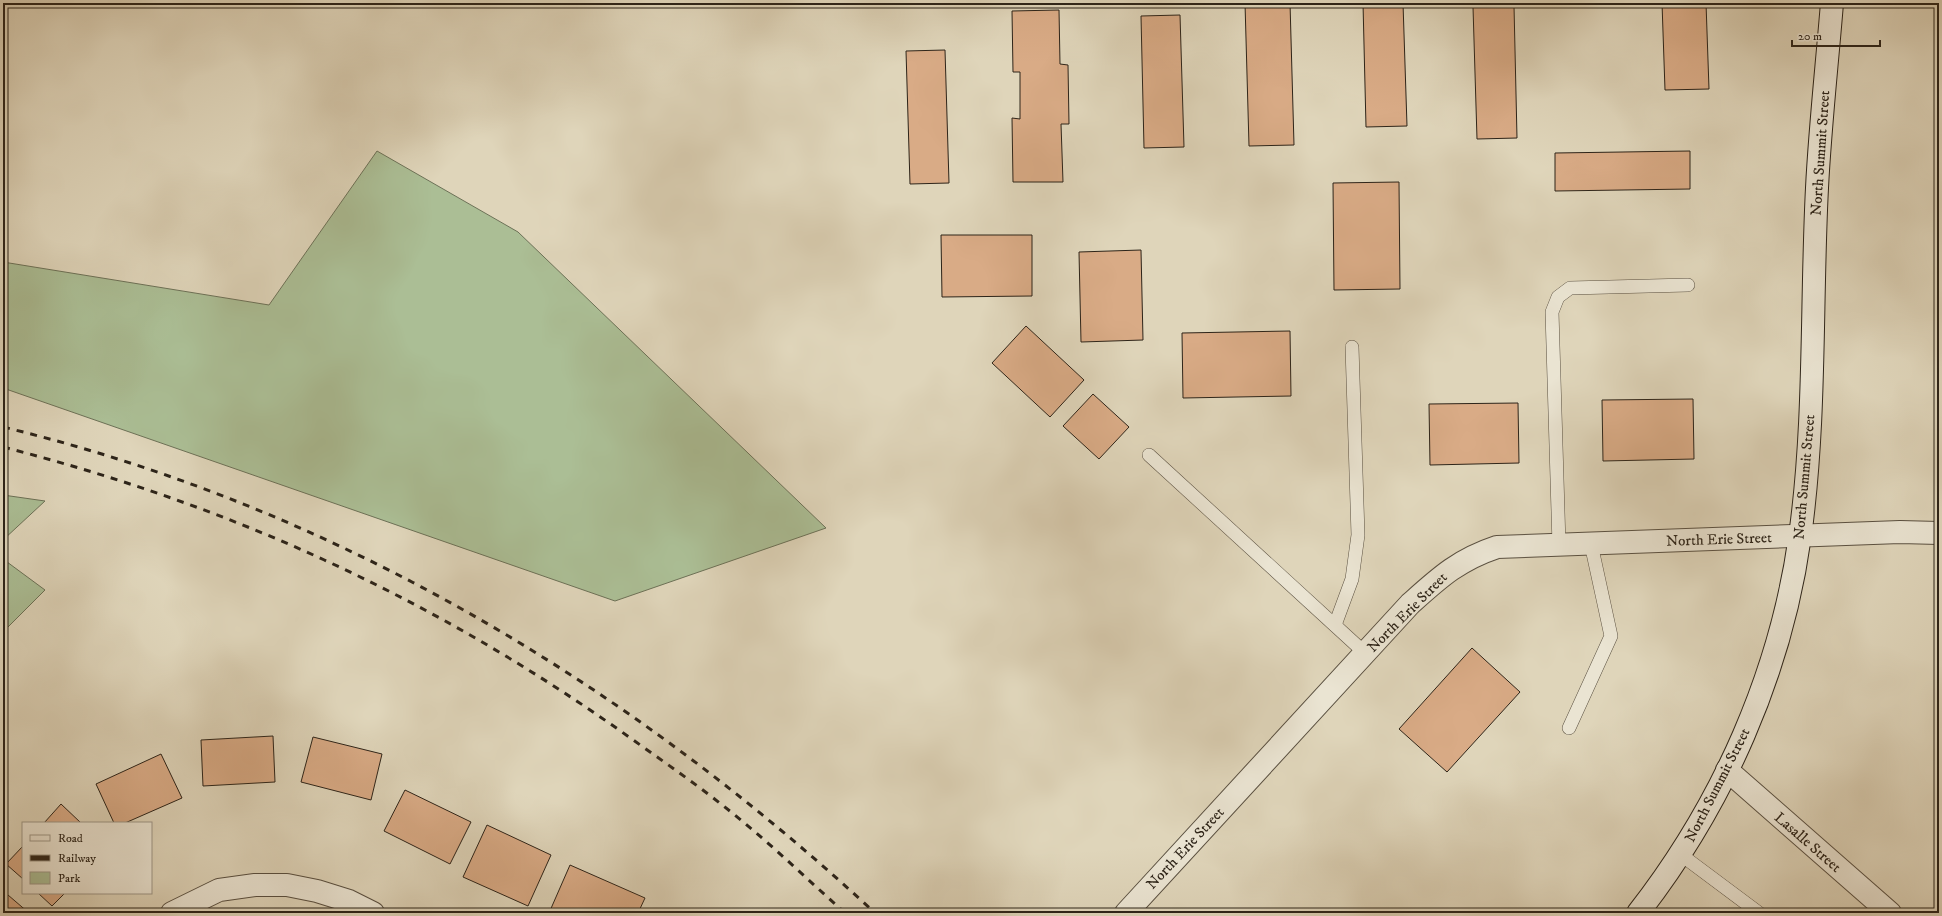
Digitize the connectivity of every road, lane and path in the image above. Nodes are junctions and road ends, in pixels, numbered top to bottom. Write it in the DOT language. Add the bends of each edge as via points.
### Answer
graph roads {
  1 [pos="1832,3"];
  2 [pos="1688,285"];
  3 [pos="1352,347"];
  4 [pos="1149,455"];
  5 [pos="1938,532"];
  6 [pos="1800,537"];
  7 [pos="1591,544"];
  8 [pos="1559,545"];
  9 [pos="1335,625"];
  10 [pos="1365,653"];
  11 [pos="1569,728"];
  12 [pos="1727,770"];
  13 [pos="1680,854"];
  14 [pos="172,913"];
  15 [pos="373,913"];
  16 [pos="1126,913"];
  17 [pos="1638,913"];
  18 [pos="1760,913"];
  19 [pos="1890,913"];
  1 -- 6 [label="street, North Summit Street" via="1817,187 1808,457"];
  2 -- 8 [label="lane" via="1570,288 1558,297 1552,312"];
  3 -- 9 [label="lane" via="1358,535 1352,579"];
  4 -- 9 [label="lane"];
  5 -- 6 [label="street, North Erie Street"];
  6 -- 7 [label="street, North Erie Street"];
  6 -- 12 [label="street, North Summit Street" via="1769,674"];
  7 -- 8 [label="street, North Erie Street"];
  7 -- 11 [label="lane" via="1611,636"];
  8 -- 10 [label="street, North Erie Street" via="1497,546 1476,554 1443,575 1410,604"];
  9 -- 10 [label="lane"];
  10 -- 16 [label="street, North Erie Street"];
  12 -- 13 [label="street, North Summit Street"];
  12 -- 19 [label="street, Lasalle Street"];
  13 -- 17 [label="street, North Summit Street"];
  13 -- 18 [label="lane"];
  14 -- 15 [label="street" via="219,890 255,885 287,885 323,893 349,901"];
}
